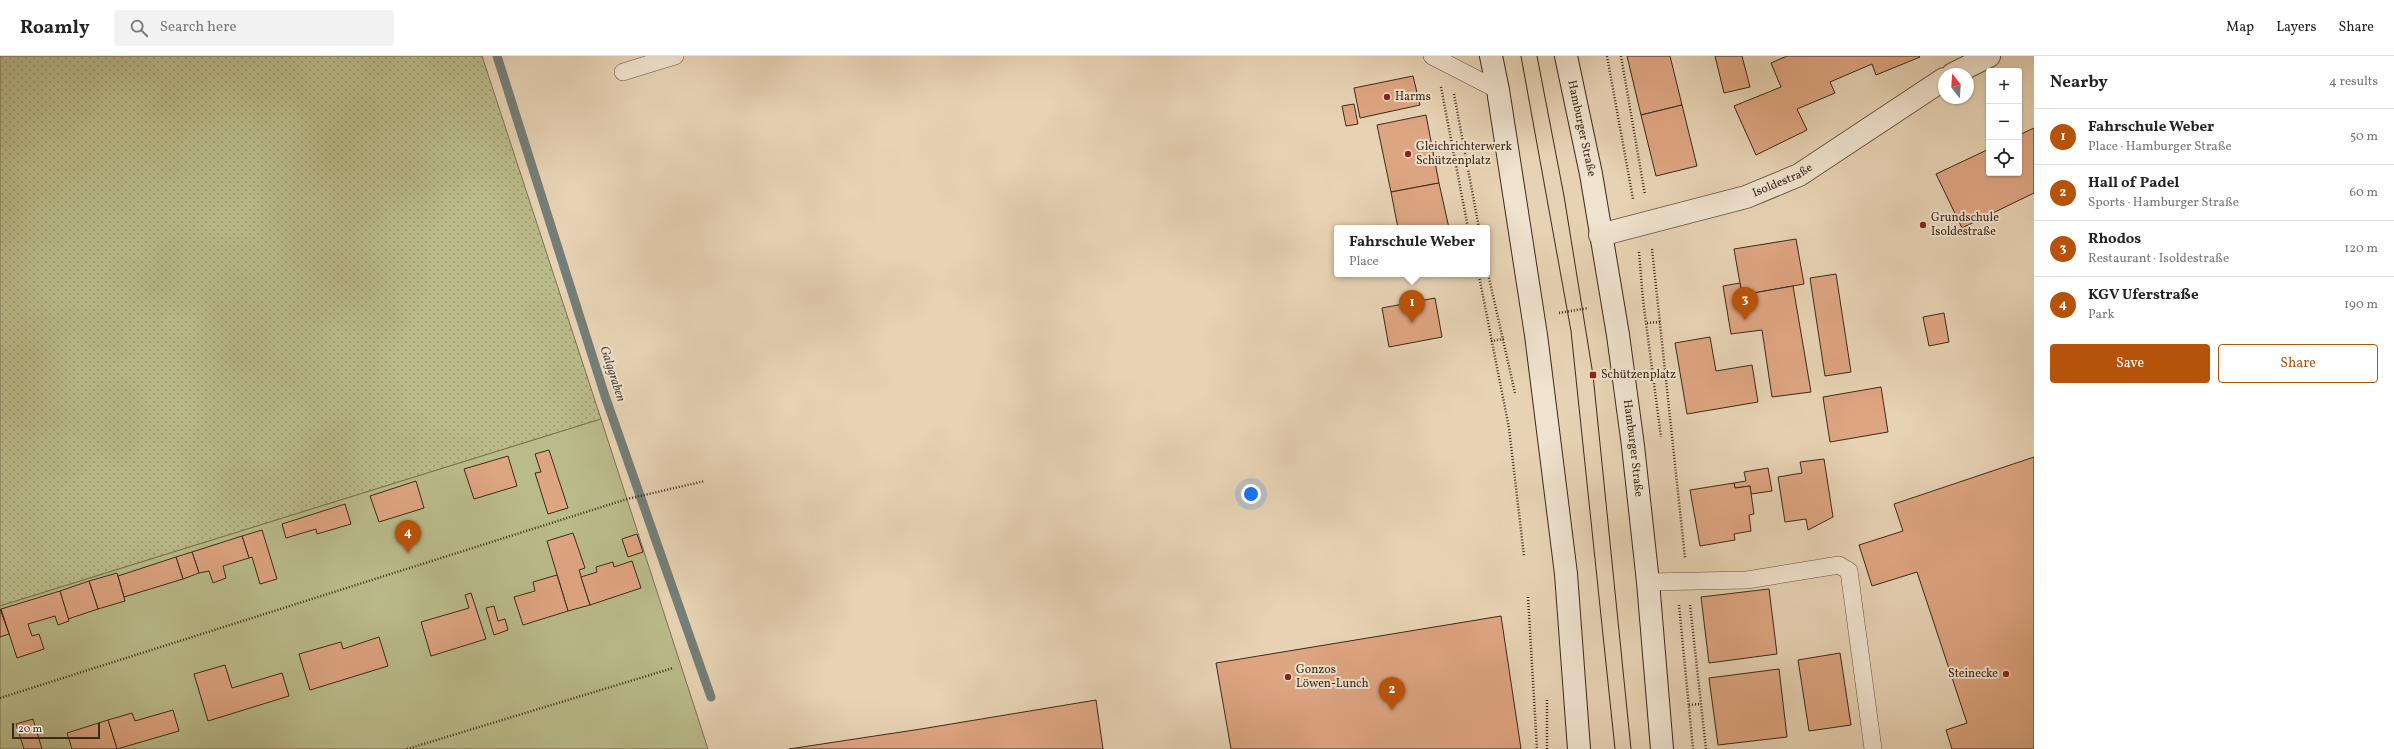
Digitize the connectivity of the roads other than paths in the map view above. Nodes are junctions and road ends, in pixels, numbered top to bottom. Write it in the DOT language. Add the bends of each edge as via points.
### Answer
graph roads {
  1 [pos="675,56"];
  2 [pos="1432,56"];
  3 [pos="1491,56"];
  4 [pos="1566,56"];
  5 [pos="1989,56"];
  6 [pos="1965,68"];
  7 [pos="623,72"];
  8 [pos="1938,83"];
  9 [pos="1498,90"];
  10 [pos="1600,235"];
  11 [pos="1648,582"];
  12 [pos="1579,749"];
  13 [pos="1662,749"];
  14 [pos="1873,749"];
  1 -- 7 [label="lane"];
  2 -- 9 [label="lane"];
  3 -- 9 [label="main road"];
  4 -- 10 [label="main road, Hamburger Straße" via="1591,174"];
  5 -- 6 [label="main road"];
  8 -- 10 [label="main road, Isoldestraße" via="1799,175 1746,197"];
  9 -- 12 [label="main road" via="1534,316 1566,574"];
  10 -- 11 [label="main road, Hamburger Straße" via="1613,304 1633,446"];
  11 -- 13 [label="main road, Hamburger Straße"];
  11 -- 14 [label="lane" via="1747,580 1839,565 1849,571"];
}
